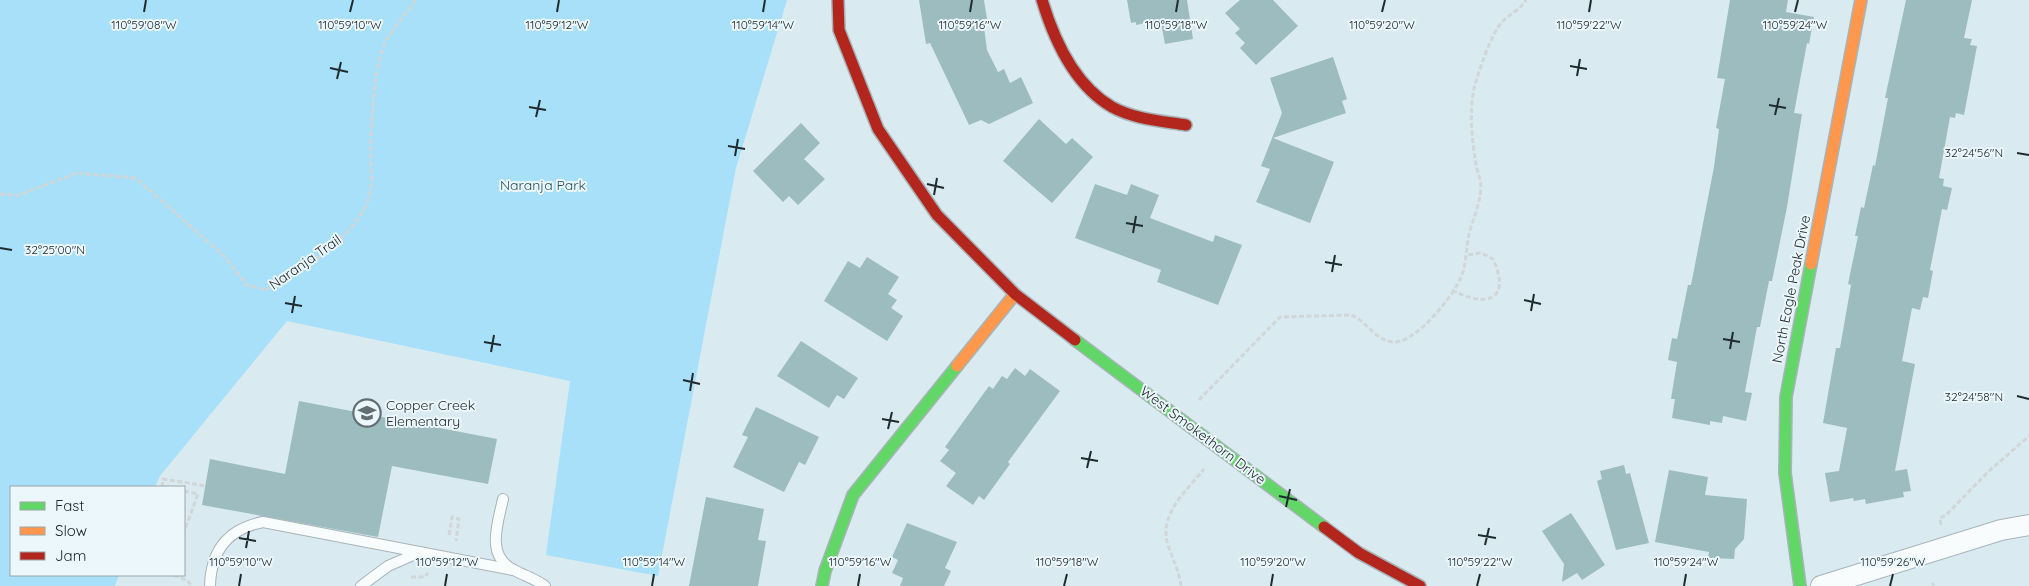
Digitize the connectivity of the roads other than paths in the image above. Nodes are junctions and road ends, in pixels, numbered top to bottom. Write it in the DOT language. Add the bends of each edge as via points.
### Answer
graph roads {
  1 [pos="838,0"];
  2 [pos="1042,0"];
  3 [pos="1861,0"];
  4 [pos="1186,125"];
  5 [pos="1015,294"];
  6 [pos="503,499"];
  7 [pos="2029,525"];
  8 [pos="420,552"];
  9 [pos="513,570"];
  10 [pos="210,586"];
  11 [pos="361,586"];
  12 [pos="544,586"];
  13 [pos="822,586"];
  14 [pos="1420,586"];
  15 [pos="1800,586"];
  16 [pos="1821,586"];
  1 -- 5 [label="street, West Smokethorn Drive" via="839,30 878,129 937,215"];
  2 -- 4 [label="street" via="1063,53 1085,84 1110,106 1132,115"];
  3 -- 15 [label="street, North Eagle Peak Drive" via="1786,396 1785,472"];
  5 -- 13 [label="street" via="854,495"];
  5 -- 14 [label="street, West Smokethorn Drive" via="1360,553"];
  6 -- 9 [label="lane" via="494,539 496,550"];
  7 -- 16 [label="street" via="2001,530"];
  8 -- 9 [label="lane"];
  8 -- 10 [label="lane" via="263,522 232,533 220,548 210,574"];
  8 -- 11 [label="lane" via="388,566"];
  9 -- 12 [label="lane" via="526,573"];
}
